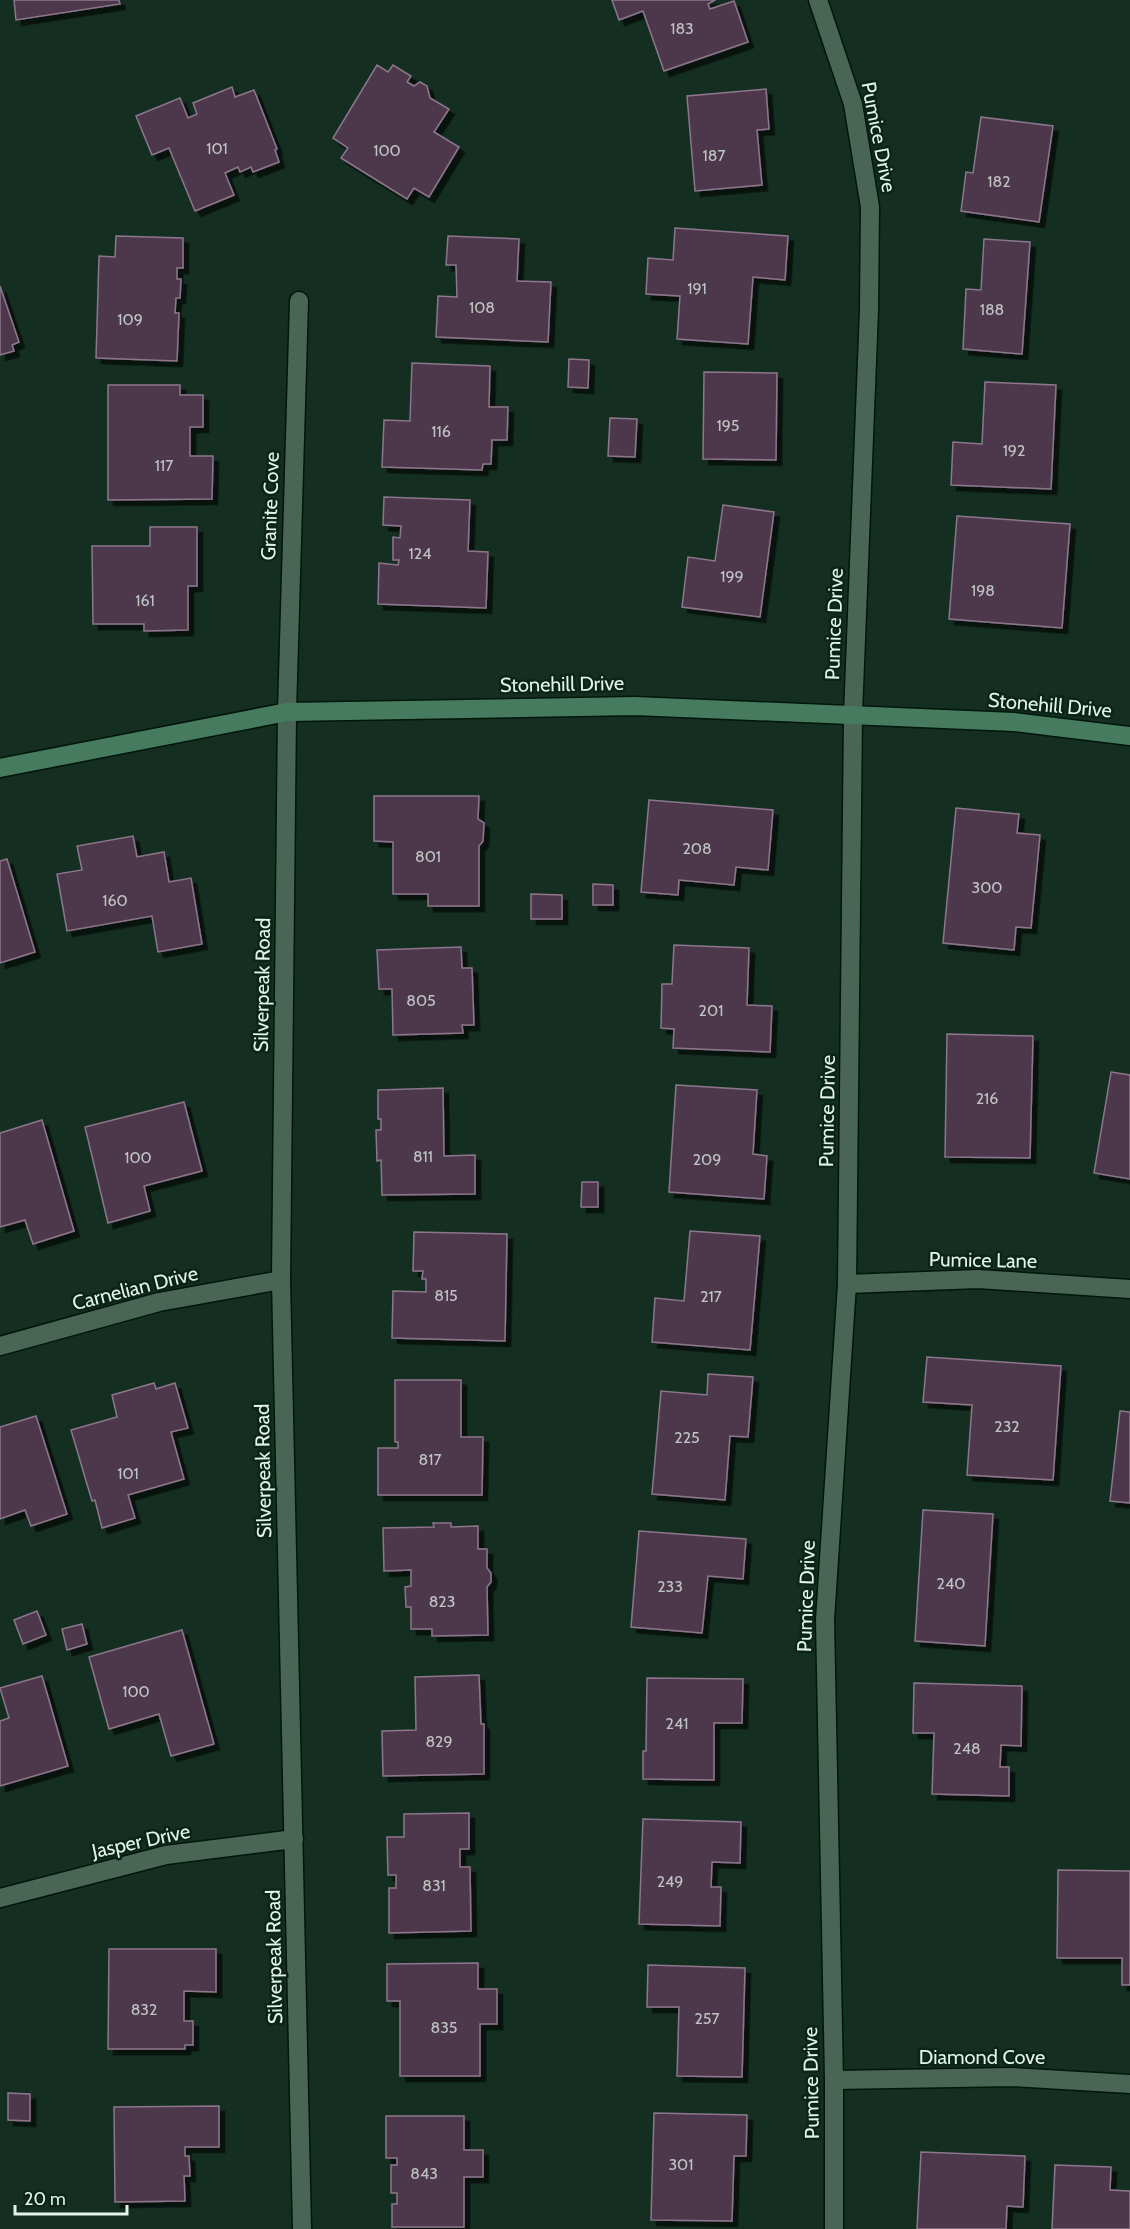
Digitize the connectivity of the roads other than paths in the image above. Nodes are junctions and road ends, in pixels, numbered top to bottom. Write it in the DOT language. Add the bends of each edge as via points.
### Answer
graph roads {
  1 [pos="819,0"];
  2 [pos="299,301"];
  3 [pos="287,712"];
  4 [pos="853,715"];
  5 [pos="1130,736"];
  6 [pos="0,768"];
  7 [pos="281,1280"];
  8 [pos="847,1284"];
  9 [pos="1124,1288"];
  10 [pos="0,1346"];
  11 [pos="294,1839"];
  12 [pos="0,1898"];
  13 [pos="834,2080"];
  14 [pos="1130,2084"];
  15 [pos="302,2229"];
  16 [pos="834,2229"];
  1 -- 4 [label="street, Pumice Drive" via="854,104 870,207"];
  2 -- 3 [label="street, Granite Cove"];
  3 -- 4 [label="street, Stonehill Drive" via="635,705"];
  3 -- 6 [label="street, Stonehill Drive"];
  3 -- 7 [label="street, Silverpeak Road"];
  4 -- 5 [label="street, Stonehill Drive" via="1014,722"];
  4 -- 8 [label="street, Pumice Drive"];
  7 -- 10 [label="street, Carnelian Drive" via="159,1302"];
  7 -- 11 [label="street, Silverpeak Road"];
  8 -- 9 [label="street, Pumice Lane" via="978,1279"];
  8 -- 13 [label="street, Pumice Drive" via="825,1620"];
  11 -- 12 [label="street, Jasper Drive" via="166,1855"];
  11 -- 15 [label="street, Silverpeak Road"];
  13 -- 14 [label="street, Diamond Cove" via="1012,2077"];
  13 -- 16 [label="street, Pumice Drive"];
}
